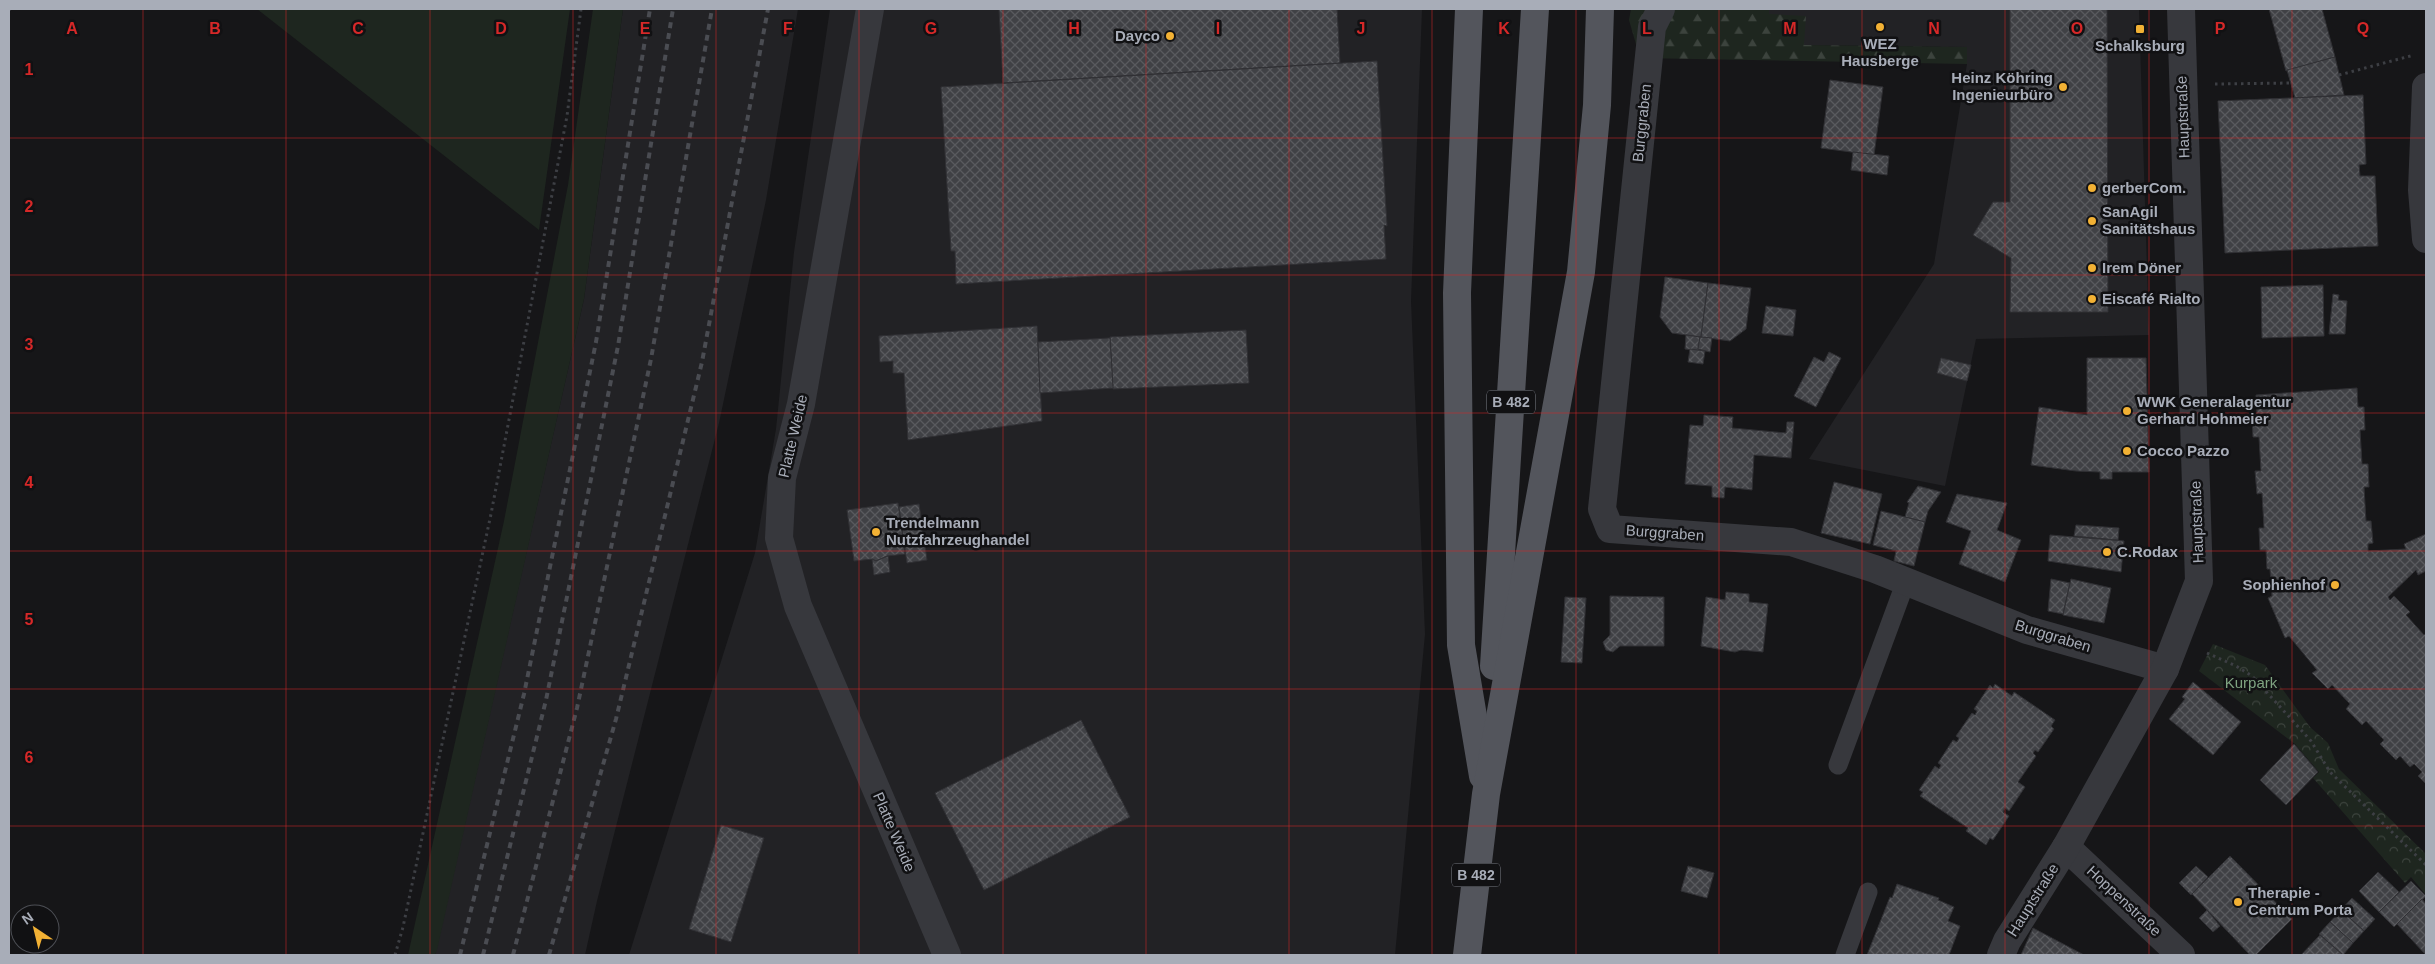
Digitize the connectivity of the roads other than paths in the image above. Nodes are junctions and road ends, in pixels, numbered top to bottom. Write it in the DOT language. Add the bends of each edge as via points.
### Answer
graph roads {
  1 [pos="870,9"];
  2 [pos="1469,9"];
  3 [pos="1535,9"];
  4 [pos="1600,9"];
  5 [pos="1660,9"];
  6 [pos="2181,9"];
  7 [pos="2426,87"];
  8 [pos="2426,239"];
  9 [pos="1906,581"];
  10 [pos="2165,669"];
  11 [pos="1838,765"];
  12 [pos="1486,794"];
  13 [pos="2066,847"];
  14 [pos="1868,892"];
  15 [pos="947,955"];
  16 [pos="1467,955"];
  17 [pos="1845,955"];
  18 [pos="2001,955"];
  19 [pos="2181,955"];
  1 -- 15 [label="street, Platte Weide" via="801,404 782,478 779,538 798,606"];
  2 -- 12 [label="main road" via="1457,293 1461,645"];
  3 -- 12 [label="main road, B 482"];
  4 -- 12 [label="main road" via="1597,105 1581,272"];
  5 -- 9 [label="street, Burggraben" via="1652,27 1602,509 1610,529 1791,542"];
  6 -- 10 [label="street, Hauptstraße" via="2199,581"];
  7 -- 8 [label="street" via="2422,190"];
  9 -- 10 [label="street, Burggraben" via="2027,630"];
  9 -- 11 [label="lane"];
  10 -- 13 [label="street, Hauptstraße"];
  12 -- 16 [label="main road, B 482"];
  13 -- 18 [label="street, Hauptstraße"];
  13 -- 19 [label="street, Hoppenstraße"];
  14 -- 17 [label="lane"];
}
